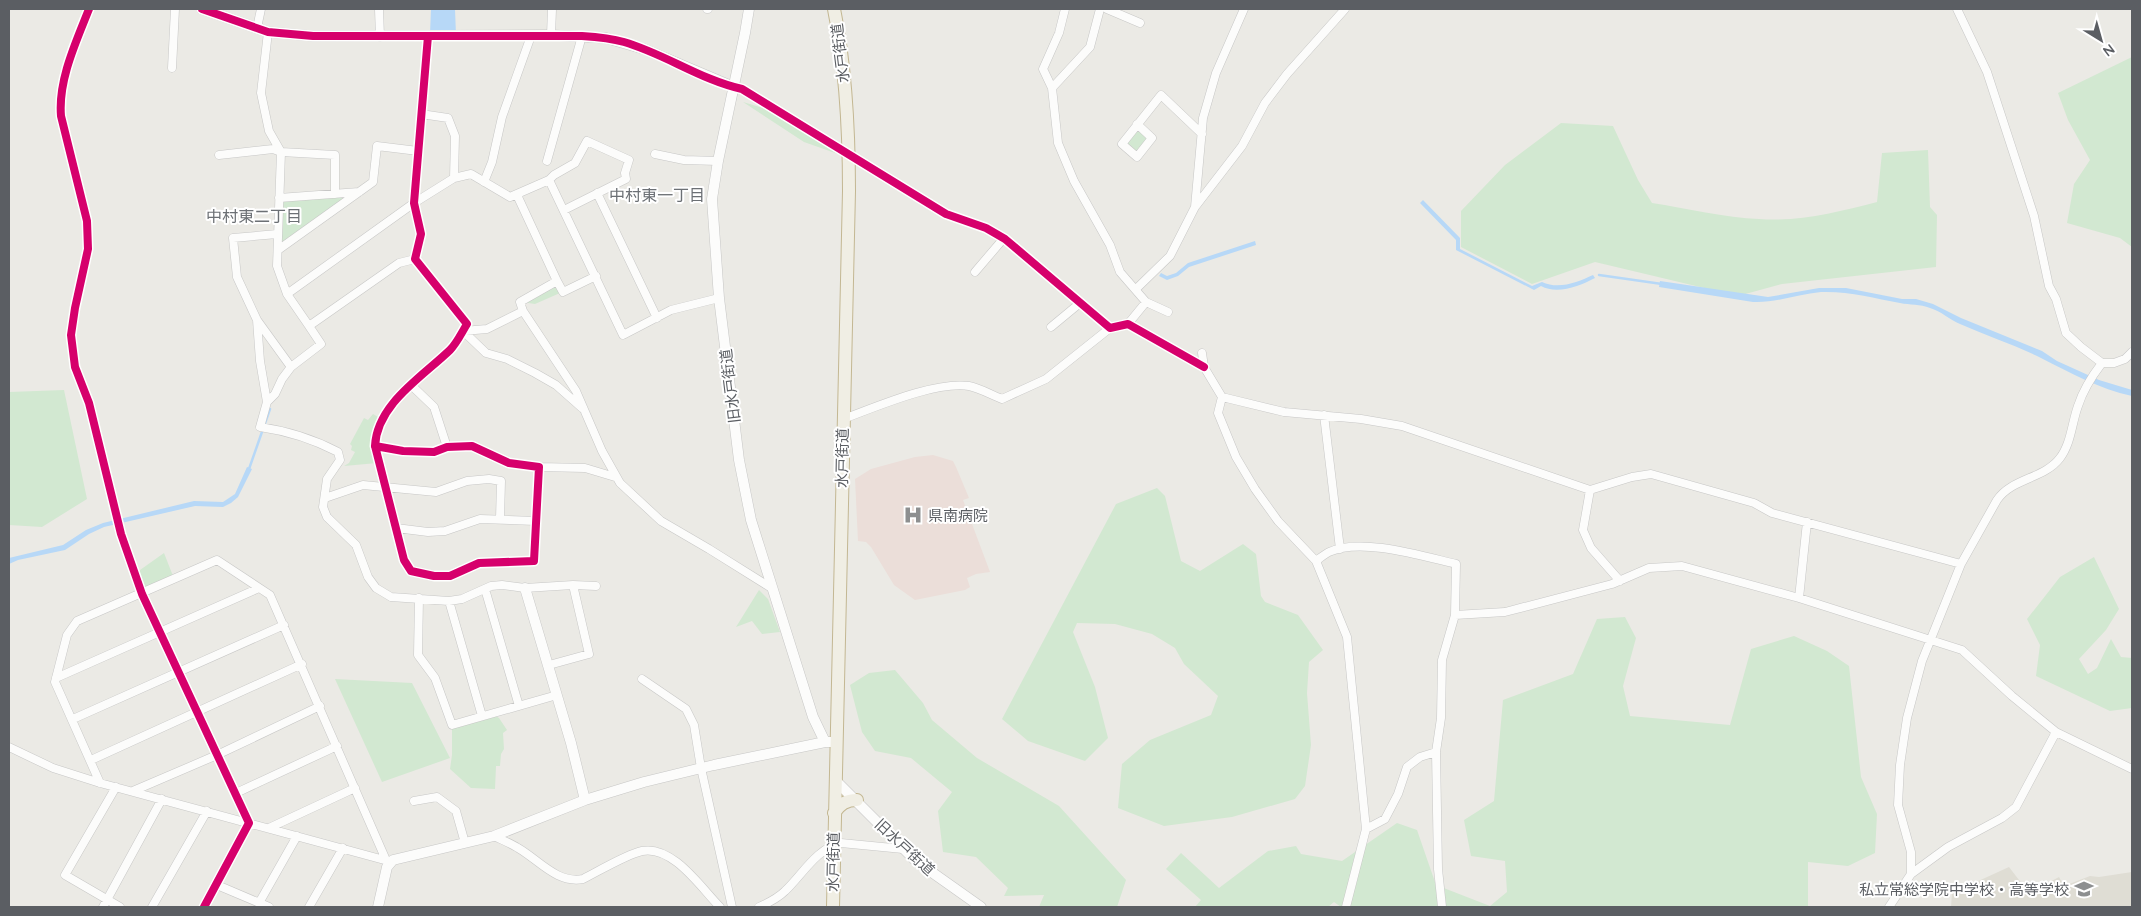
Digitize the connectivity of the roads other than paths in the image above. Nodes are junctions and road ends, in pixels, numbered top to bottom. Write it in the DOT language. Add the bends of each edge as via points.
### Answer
graph roads {
  1 [pos="90,9"];
  2 [pos="175,9"];
  3 [pos="202,9"];
  4 [pos="261,9"];
  5 [pos="379,9"];
  6 [pos="552,9"];
  7 [pos="748,9"];
  8 [pos="834,9"];
  9 [pos="1064,9"];
  10 [pos="1100,9"];
  11 [pos="1107,9"];
  12 [pos="1244,9"];
  13 [pos="1345,9"];
  14 [pos="1957,9"];
  15 [pos="1140,23"];
  16 [pos="257,28"];
  17 [pos="268,32"];
  18 [pos="428,36"];
  19 [pos="531,36"];
  20 [pos="552,36"];
  21 [pos="582,36"];
  22 [pos="380,37"];
  23 [pos="172,68"];
  24 [pos="734,87"];
  25 [pos="1052,88"];
  26 [pos="421,114"];
  27 [pos="1137,124"];
  28 [pos="1202,134"];
  29 [pos="418,151"];
  30 [pos="281,152"];
  31 [pos="655,154"];
  32 [pos="219,155"];
  33 [pos="848,155"];
  34 [pos="547,161"];
  35 [pos="718,161"];
  36 [pos="454,178"];
  37 [pos="549,180"];
  38 [pos="484,182"];
  39 [pos="360,191"];
  40 [pos="597,193"];
  41 [pos="335,194"];
  42 [pos="517,195"];
  43 [pos="279,198"];
  44 [pos="414,203"];
  45 [pos="1195,206"];
  46 [pos="564,210"];
  47 [pos="277,234"];
  48 [pos="1004,238"];
  49 [pos="278,250"];
  50 [pos="415,259"];
  51 [pos="974,272"];
  52 [pos="596,276"];
  53 [pos="557,281"];
  54 [pos="1136,289"];
  55 [pos="287,294"];
  56 [pos="719,298"];
  57 [pos="1146,302"];
  58 [pos="1080,303"];
  59 [pos="523,312"];
  60 [pos="1168,312"];
  61 [pos="656,318"];
  62 [pos="257,320"];
  63 [pos="1128,324"];
  64 [pos="309,326"];
  65 [pos="1051,328"];
  66 [pos="1110,328"];
  67 [pos="463,331"];
  68 [pos="2132,352"];
  69 [pos="1202,353"];
  70 [pos="2102,363"];
  71 [pos="1204,367"];
  72 [pos="291,368"];
  73 [pos="411,385"];
  74 [pos="1222,397"];
  75 [pos="267,402"];
  76 [pos="583,409"];
  77 [pos="1324,415"];
  78 [pos="843,419"];
  79 [pos="375,446"];
  80 [pos="447,447"];
  81 [pos="539,467"];
  82 [pos="615,477"];
  83 [pos="385,486"];
  84 [pos="1590,490"];
  85 [pos="325,498"];
  86 [pos="500,519"];
  87 [pos="536,521"];
  88 [pos="1807,522"];
  89 [pos="396,528"];
  90 [pos="1340,549"];
  91 [pos="1316,561"];
  92 [pos="1961,564"];
  93 [pos="1620,581"];
  94 [pos="573,585"];
  95 [pos="596,586"];
  96 [pos="259,588"];
  97 [pos="525,588"];
  98 [pos="484,589"];
  99 [pos="773,589"];
  100 [pos="142,594"];
  101 [pos="419,598"];
  102 [pos="1799,598"];
  103 [pos="449,602"];
  104 [pos="1455,615"];
  105 [pos="284,625"];
  106 [pos="160,633"];
  107 [pos="1931,639"];
  108 [pos="302,664"];
  109 [pos="549,666"];
  110 [pos="178,672"];
  111 [pos="56,678"];
  112 [pos="642,679"];
  113 [pos="557,695"];
  114 [pos="320,706"];
  115 [pos="519,706"];
  116 [pos="198,713"];
  117 [pos="482,716"];
  118 [pos="73,719"];
  119 [pos="2056,732"];
  120 [pos="831,742"];
  121 [pos="337,746"];
  122 [pos="9,747"];
  123 [pos="1436,752"];
  124 [pos="217,755"];
  125 [pos="91,760"];
  126 [pos="701,768"];
  127 [pos="2132,770"];
  128 [pos="835,780"];
  129 [pos="100,783"];
  130 [pos="116,787"];
  131 [pos="356,788"];
  132 [pos="133,791"];
  133 [pos="236,794"];
  134 [pos="162,799"];
  135 [pos="585,800"];
  136 [pos="857,800"];
  137 [pos="414,802"];
  138 [pos="207,811"];
  139 [pos="834,813"];
  140 [pos="250,823"];
  141 [pos="269,828"];
  142 [pos="1366,829"];
  143 [pos="297,836"];
  144 [pos="494,836"];
  145 [pos="465,843"];
  146 [pos="834,845"];
  147 [pos="343,848"];
  148 [pos="903,849"];
  149 [pos="388,861"];
  150 [pos="1911,874"];
  151 [pos="217,885"];
  152 [pos="105,903"];
  153 [pos="259,903"];
  154 [pos="120,907"];
  155 [pos="152,907"];
  156 [pos="204,907"];
  157 [pos="269,907"];
  158 [pos="309,907"];
  159 [pos="378,907"];
  160 [pos="720,907"];
  161 [pos="732,907"];
  162 [pos="759,907"];
  163 [pos="833,907"];
  164 [pos="981,907"];
  165 [pos="1346,907"];
  166 [pos="1442,907"];
  167 [pos="1889,907"];
  1 -- 100 [label="street" via="65,76 60,101 87,221 88,249 71,336 75,367 88,403 121,534"];
  2 -- 23 [label="street"];
  3 -- 16 [label="street"];
  4 -- 16 [label="street"];
  5 -- 22 [label="street"];
  6 -- 20 [label="street"];
  7 -- 24 [label="street, 旧水戸街道"];
  8 -- 33 [label="highway, 水戸街道" via="842,63"];
  9 -- 25 [label="street" via="1059,33 1043,69"];
  10 -- 25 [label="street" via="1090,47"];
  11 -- 15 [label="street"];
  12 -- 28 [label="street" via="1216,73 1203,118"];
  13 -- 45 [label="street" via="1287,74 1242,146"];
  14 -- 70 [label="street" via="1987,72 2034,216 2050,286 2066,333"];
  16 -- 17 [label="street"];
  17 -- 22 [label="street"];
  17 -- 30 [label="street" via="261,93 269,131"];
  18 -- 19 [label="street"];
  18 -- 22 [label="street"];
  18 -- 26 [label="street"];
  19 -- 20 [label="street"];
  19 -- 38 [label="street" via="502,117"];
  20 -- 21 [label="street"];
  21 -- 24 [label="street" via="624,42"];
  21 -- 34 [label="street"];
  24 -- 33 [label="street"];
  24 -- 35 [label="street, 旧水戸街道"];
  25 -- 54 [label="street" via="1058,143 1074,181 1110,245 1120,272"];
  26 -- 29 [label="street"];
  26 -- 36 [label="street" via="448,118 455,136"];
  27 -- 28 [label="street" via="1161,95"];
  28 -- 45 [label="street"];
  29 -- 39 [label="street" via="377,146 373,182"];
  29 -- 44 [label="street"];
  30 -- 32 [label="street"];
  30 -- 41 [label="street" via="335,155"];
  30 -- 43 [label="street"];
  31 -- 35 [label="street" via="684,160"];
  33 -- 48 [label="street" via="946,214"];
  33 -- 78 [label="highway, 水戸街道"];
  35 -- 56 [label="street, 旧水戸街道" via="712,199"];
  36 -- 38 [label="street" via="471,174"];
  36 -- 44 [label="street"];
  37 -- 40 [label="street" via="575,163 587,141 629,160 626,178"];
  37 -- 42 [label="street"];
  37 -- 46 [label="street"];
  38 -- 42 [label="street" via="510,196"];
  39 -- 41 [label="street"];
  39 -- 49 [label="street"];
  40 -- 46 [label="street"];
  40 -- 61 [label="street"];
  41 -- 43 [label="street"];
  42 -- 53 [label="street"];
  43 -- 47 [label="street"];
  44 -- 50 [label="street" via="421,234"];
  44 -- 55 [label="street"];
  45 -- 54 [label="street" via="1170,256"];
  46 -- 52 [label="street"];
  47 -- 49 [label="street"];
  47 -- 62 [label="street" via="233,238 237,277"];
  48 -- 51 [label="street"];
  48 -- 58 [label="street"];
  49 -- 55 [label="street" via="277,266"];
  50 -- 64 [label="street" via="399,263"];
  50 -- 67 [label="street" via="467,324"];
  52 -- 53 [label="street" via="562,292"];
  52 -- 61 [label="street" via="624,335"];
  53 -- 59 [label="street" via="520,302"];
  54 -- 57 [label="street"];
  55 -- 64 [label="street"];
  56 -- 61 [label="street" via="671,310"];
  56 -- 99 [label="street, 旧水戸街道" via="739,460 751,520"];
  57 -- 60 [label="street"];
  57 -- 63 [label="street"];
  58 -- 65 [label="street"];
  58 -- 66 [label="street"];
  59 -- 67 [label="street" via="487,329"];
  59 -- 76 [label="street" via="576,391"];
  62 -- 72 [label="street"];
  62 -- 75 [label="street"];
  63 -- 66 [label="street"];
  63 -- 71 [label="street"];
  64 -- 72 [label="street" via="322,344"];
  66 -- 78 [label="street" via="1046,379 1002,399 969,386 946,388 906,396"];
  67 -- 73 [label="street" via="452,348"];
  67 -- 76 [label="street" via="486,353 535,373"];
  68 -- 70 [label="street" via="2125,359"];
  69 -- 71 [label="street"];
  70 -- 92 [label="street" via="2090,378 2078,405 2060,458 2048,469 2003,490"];
  71 -- 74 [label="street"];
  72 -- 75 [label="street"];
  73 -- 79 [label="street" via="381,418"];
  73 -- 80 [label="street" via="434,407"];
  74 -- 77 [label="street" via="1284,412"];
  74 -- 91 [label="street" via="1218,412 1236,458 1278,521"];
  75 -- 85 [label="street" via="260,427 285,431 338,452 340,460 327,479"];
  76 -- 82 [label="street"];
  77 -- 84 [label="street" via="1402,426"];
  77 -- 90 [label="street"];
  78 -- 120 [label="highway, 水戸街道"];
  79 -- 80 [label="street" via="434,452"];
  79 -- 83 [label="street"];
  80 -- 81 [label="street" via="472,446 509,463"];
  81 -- 82 [label="street" via="584,468"];
  81 -- 87 [label="street"];
  82 -- 99 [label="street" via="661,522"];
  83 -- 85 [label="street" via="363,485"];
  83 -- 86 [label="street" via="436,492 466,481 489,479 501,482"];
  83 -- 89 [label="street"];
  84 -- 88 [label="street" via="1651,474 1754,503"];
  84 -- 93 [label="street" via="1583,530 1591,548"];
  85 -- 101 [label="street" via="323,507 327,517 356,545 368,577 376,588 390,596"];
  86 -- 87 [label="street"];
  86 -- 89 [label="street" via="480,519 445,531"];
  87 -- 89 [label="street" via="534,561 479,563 450,576 411,571 404,560"];
  88 -- 92 [label="street"];
  88 -- 102 [label="street"];
  90 -- 91 [label="street"];
  90 -- 104 [label="street" via="1380,547 1456,564"];
  91 -- 142 [label="street" via="1346,637"];
  92 -- 107 [label="street"];
  93 -- 102 [label="street" via="1649,568 1682,566"];
  93 -- 104 [label="street" via="1505,612"];
  94 -- 95 [label="street"];
  94 -- 97 [label="street"];
  94 -- 109 [label="street" via="589,654"];
  96 -- 100 [label="street" via="218,560"];
  96 -- 105 [label="street" via="270,595"];
  96 -- 106 [label="street"];
  97 -- 98 [label="street" via="502,585"];
  97 -- 109 [label="street"];
  98 -- 103 [label="street"];
  98 -- 115 [label="street"];
  99 -- 120 [label="street, 旧水戸街道" via="813,717"];
  100 -- 106 [label="street"];
  100 -- 111 [label="street" via="77,621 67,635"];
  101 -- 103 [label="street"];
  101 -- 117 [label="street" via="418,655 435,678 448,720 452,725"];
  102 -- 107 [label="street"];
  103 -- 117 [label="street"];
  104 -- 123 [label="street" via="1442,660 1441,718"];
  105 -- 108 [label="street"];
  105 -- 110 [label="street"];
  106 -- 110 [label="street"];
  106 -- 111 [label="street"];
  107 -- 119 [label="street" via="1962,650"];
  107 -- 150 [label="street" via="1922,661 1900,765 1898,805 1911,852"];
  108 -- 114 [label="street"];
  108 -- 116 [label="street"];
  109 -- 113 [label="street"];
  110 -- 116 [label="street"];
  110 -- 118 [label="street"];
  111 -- 118 [label="street"];
  112 -- 126 [label="street" via="686,709 694,725"];
  113 -- 115 [label="street"];
  113 -- 135 [label="street"];
  114 -- 121 [label="street"];
  114 -- 124 [label="street"];
  115 -- 117 [label="street"];
  116 -- 124 [label="street"];
  116 -- 125 [label="street"];
  118 -- 125 [label="street"];
  119 -- 127 [label="street"];
  119 -- 150 [label="street" via="2016,807 1948,847"];
  120 -- 126 [label="street"];
  120 -- 128 [label="highway, 水戸街道"];
  121 -- 131 [label="street"];
  121 -- 133 [label="street"];
  122 -- 129 [label="street" via="53,768"];
  123 -- 142 [label="street" via="1420,757 1406,767 1398,794 1385,819"];
  123 -- 166 [label="street" via="1438,869"];
  124 -- 132 [label="street"];
  124 -- 133 [label="street"];
  125 -- 129 [label="street"];
  126 -- 135 [label="street"];
  126 -- 161 [label="street"];
  128 -- 136 [label="street, 旧水戸街道"];
  128 -- 139 [label="highway, 水戸街道"];
  129 -- 130 [label="street"];
  130 -- 132 [label="street"];
  130 -- 152 [label="street" via="65,875"];
  131 -- 141 [label="street"];
  131 -- 149 [label="street"];
  132 -- 134 [label="street"];
  133 -- 140 [label="street"];
  134 -- 138 [label="street"];
  134 -- 152 [label="street"];
  135 -- 144 [label="street"];
  136 -- 139 [label="highway" via="842,803"];
  136 -- 148 [label="street, 旧水戸街道"];
  137 -- 145 [label="street" via="437,797 456,811"];
  138 -- 140 [label="street"];
  138 -- 155 [label="street"];
  139 -- 146 [label="highway, 水戸街道"];
  140 -- 141 [label="street"];
  140 -- 151 [label="street"];
  141 -- 143 [label="street"];
  142 -- 165 [label="street"];
  143 -- 147 [label="street"];
  143 -- 153 [label="street"];
  144 -- 145 [label="street"];
  144 -- 160 [label="street" via="573,881 642,851 660,853 682,866"];
  145 -- 149 [label="street"];
  146 -- 148 [label="street"];
  146 -- 162 [label="street" via="803,870 785,891"];
  146 -- 163 [label="highway, 水戸街道"];
  147 -- 149 [label="street"];
  147 -- 158 [label="street"];
  148 -- 164 [label="street, 旧水戸街道"];
  149 -- 159 [label="street"];
  150 -- 167 [label="street"];
  151 -- 153 [label="street"];
  151 -- 156 [label="street"];
  152 -- 154 [label="street"];
  153 -- 157 [label="street"];
}
